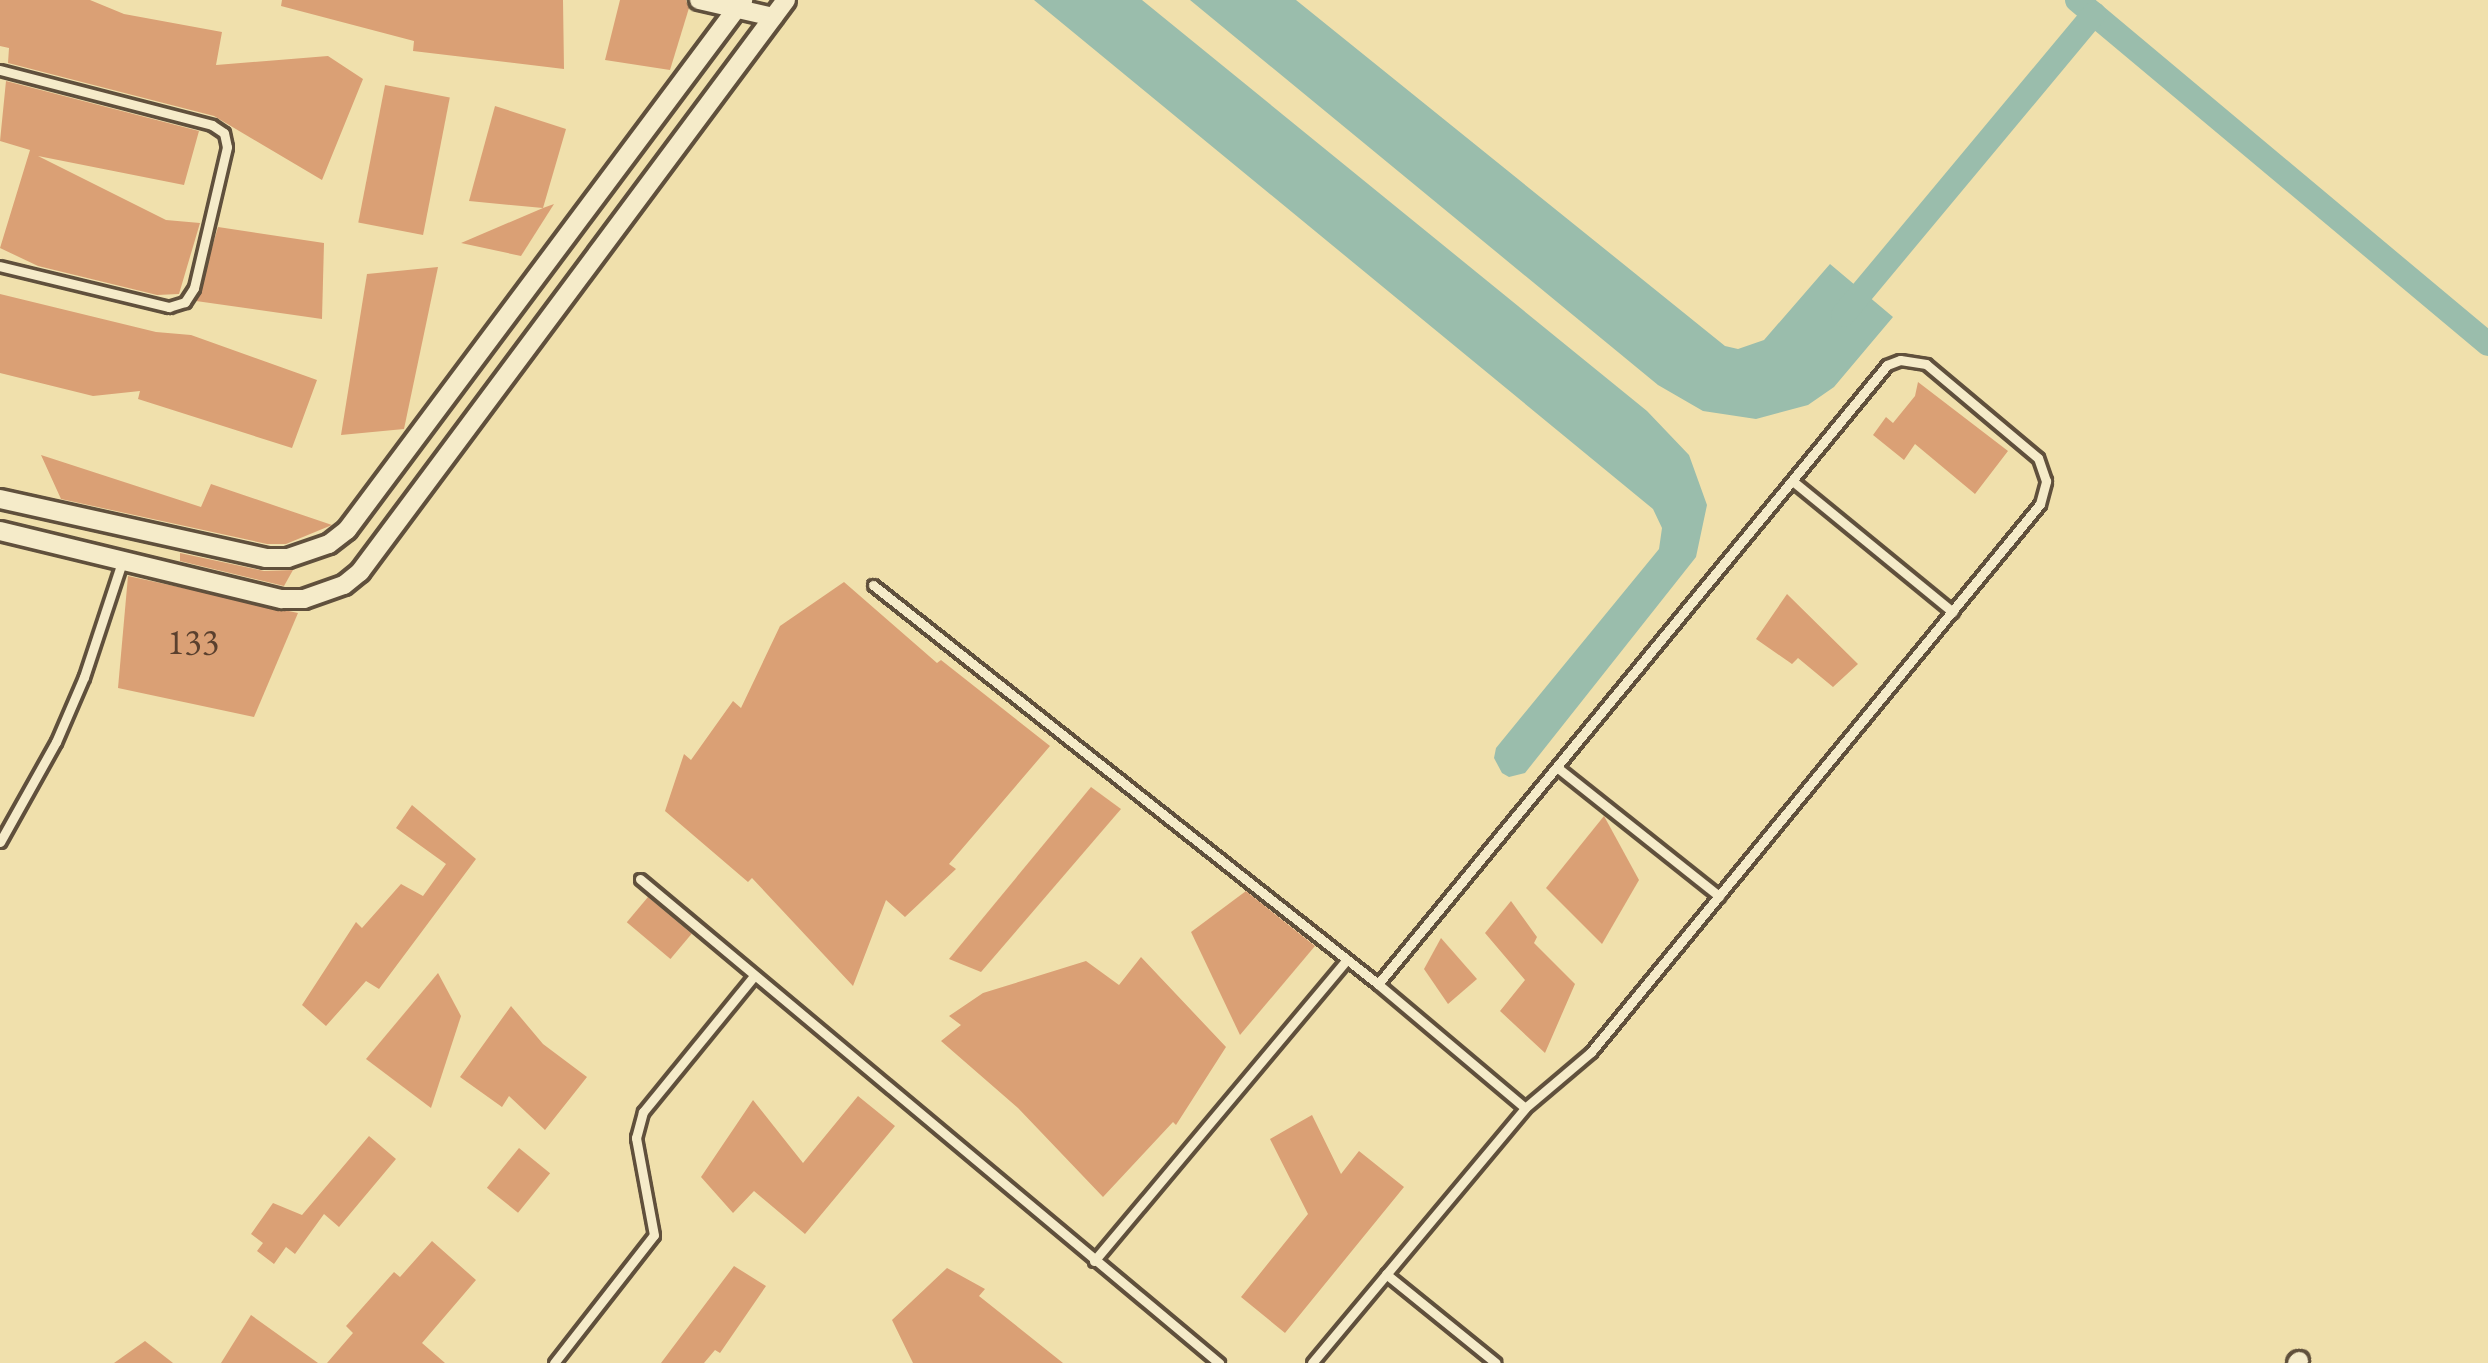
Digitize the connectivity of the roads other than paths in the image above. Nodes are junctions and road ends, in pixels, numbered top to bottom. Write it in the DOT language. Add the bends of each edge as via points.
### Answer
graph roads {
  1 [pos="699,0"];
  2 [pos="786,0"];
  3 [pos="740,4"];
  4 [pos="773,17"];
  5 [pos="0,70"];
  6 [pos="0,266"];
  7 [pos="1794,482"];
  8 [pos="0,499"];
  9 [pos="0,531"];
  10 [pos="123,560"];
  11 [pos="873,585"];
  12 [pos="1953,612"];
  13 [pos="1558,768"];
  14 [pos="0,842"];
  15 [pos="640,879"];
  16 [pos="1719,896"];
  17 [pos="1347,960"];
  18 [pos="754,976"];
  19 [pos="1378,985"];
  20 [pos="1525,1108"];
  21 [pos="1094,1261"];
  22 [pos="1386,1274"];
  23 [pos="554,1363"];
  24 [pos="1219,1363"];
  25 [pos="1312,1363"];
  26 [pos="1496,1363"];
  1 -- 3 [label="street"];
  2 -- 4 [label="street"];
  3 -- 4 [label="street"];
  3 -- 8 [label="street" via="329,544 266,558"];
  4 -- 10 [label="street" via="360,572 325,594 282,599"];
  5 -- 6 [label="lane" via="212,125 226,147 185,302 170,307"];
  7 -- 12 [label="lane"];
  7 -- 12 [label="lane" via="1887,365 1913,360 1935,370 2038,458 2046,481 2040,504"];
  7 -- 13 [label="lane"];
  9 -- 10 [label="street"];
  10 -- 14 [label="lane" via="85,677"];
  11 -- 17 [label="lane"];
  12 -- 16 [label="lane"];
  13 -- 16 [label="lane"];
  13 -- 19 [label="lane"];
  15 -- 18 [label="lane"];
  16 -- 20 [label="lane" via="1591,1052"];
  17 -- 19 [label="lane"];
  17 -- 21 [label="lane"];
  18 -- 21 [label="lane"];
  18 -- 23 [label="lane" via="643,1112 636,1138 654,1235"];
  19 -- 20 [label="lane"];
  20 -- 22 [label="lane"];
  21 -- 24 [label="lane"];
  22 -- 25 [label="lane"];
  22 -- 26 [label="lane"];
}
